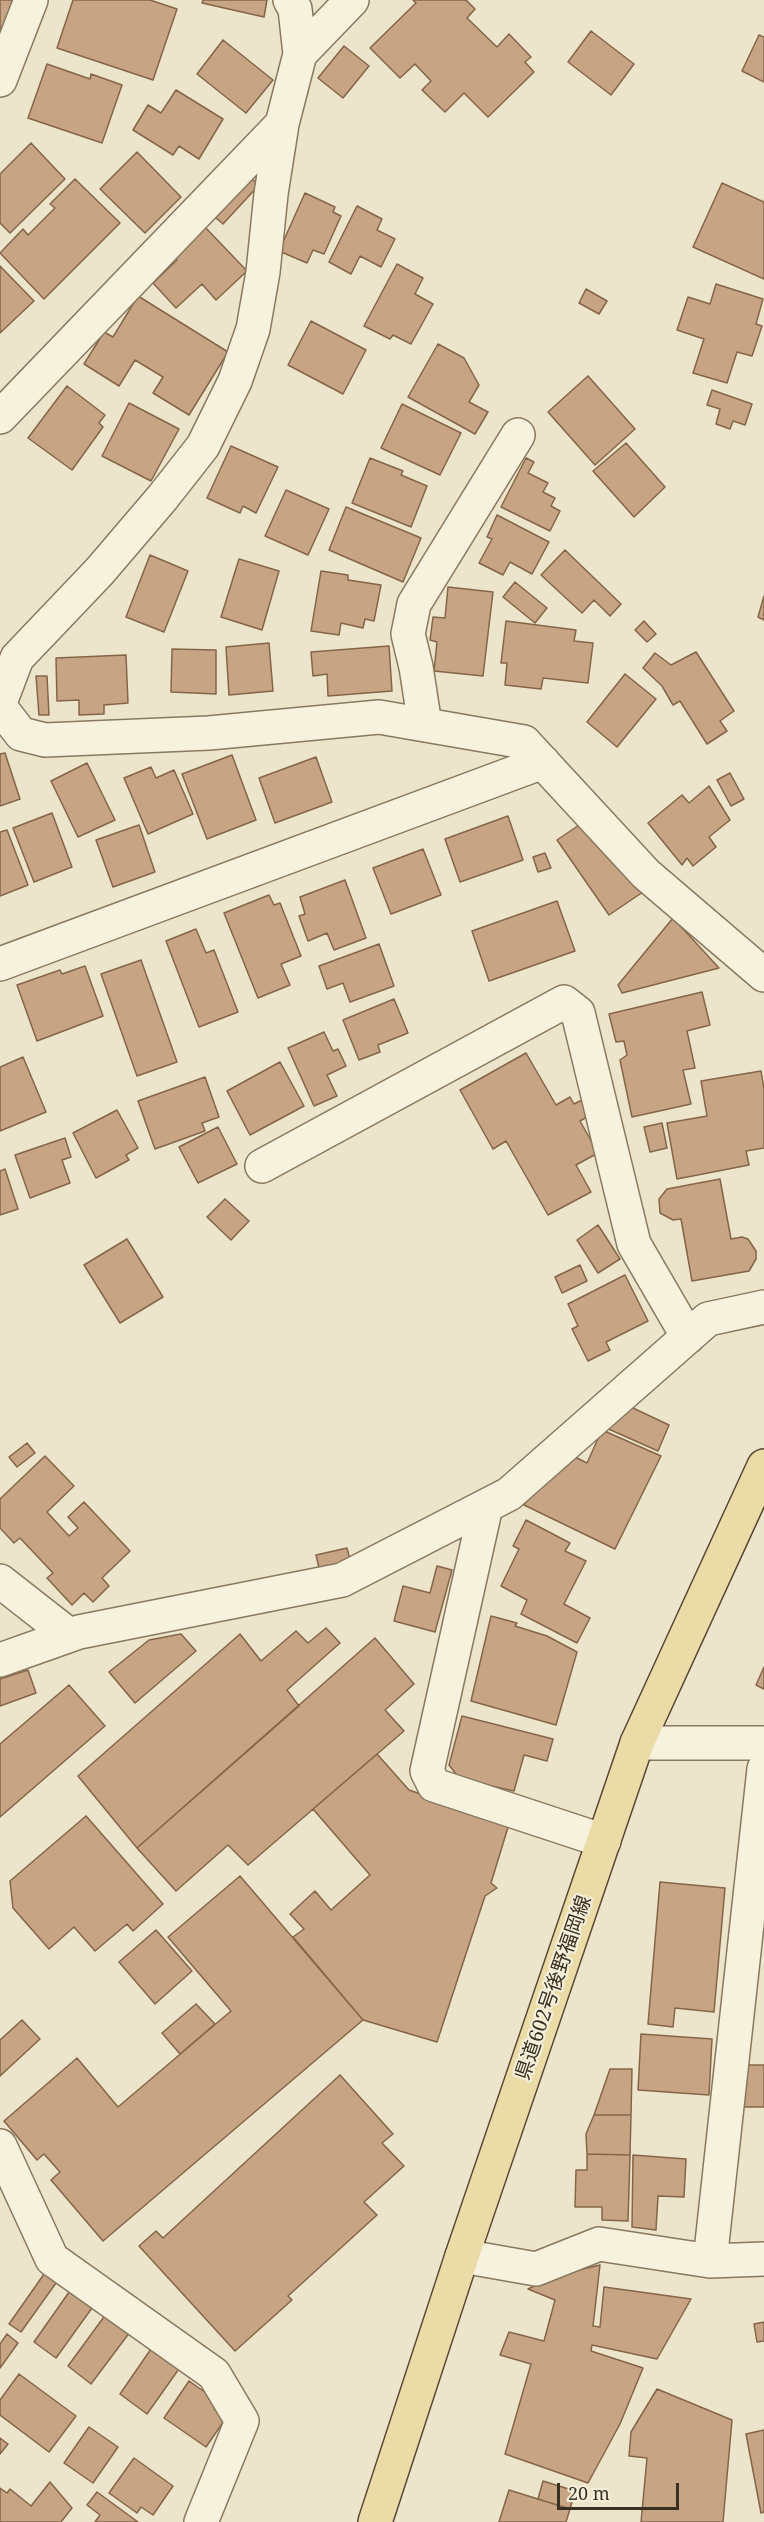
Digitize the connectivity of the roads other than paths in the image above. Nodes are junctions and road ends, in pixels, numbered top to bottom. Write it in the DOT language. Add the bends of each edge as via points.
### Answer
graph roads {
  1 [pos="31,0"];
  2 [pos="290,0"];
  3 [pos="352,0"];
  4 [pos="300,54"];
  5 [pos="0,80"];
  6 [pos="282,124"];
  7 [pos="0,417"];
  8 [pos="518,435"];
  9 [pos="0,705"];
  10 [pos="425,725"];
  11 [pos="543,762"];
  12 [pos="0,964"];
  13 [pos="764,975"];
  14 [pos="262,1166"];
  15 [pos="764,1307"];
  16 [pos="688,1337"];
  17 [pos="764,1466"];
  18 [pos="486,1506"];
  19 [pos="0,1581"];
  20 [pos="69,1635"];
  21 [pos="0,1660"];
  22 [pos="637,1743"];
  23 [pos="764,1743"];
  24 [pos="764,1769"];
  25 [pos="604,1841"];
  26 [pos="0,2146"];
  27 [pos="462,2256"];
  28 [pos="764,2259"];
  29 [pos="710,2261"];
  30 [pos="201,2522"];
  31 [pos="375,2522"];
  1 -- 5 [label="street"];
  2 -- 4 [label="street" via="295,9"];
  3 -- 4 [label="street"];
  4 -- 6 [label="street"];
  6 -- 7 [label="street"];
  6 -- 9 [label="street" via="253,329 226,399 203,446 163,497 17,658"];
  8 -- 10 [label="street" via="414,604 408,634"];
  9 -- 10 [label="street" via="21,734 45,740 208,733 379,717"];
  10 -- 11 [label="street" via="525,742"];
  11 -- 12 [label="street"];
  11 -- 13 [label="street" via="646,874"];
  14 -- 16 [label="street" via="564,1002 578,1013 634,1244"];
  15 -- 16 [label="street" via="708,1319"];
  16 -- 18 [label="street" via="509,1494"];
  17 -- 22 [label="main road, 県道602号後野福岡線"];
  18 -- 20 [label="street" via="342,1580"];
  18 -- 25 [label="street" via="427,1771 434,1785"];
  19 -- 20 [label="street"];
  20 -- 21 [label="street"];
  22 -- 23 [label="street"];
  22 -- 25 [label="main road, 県道602号後野福岡線"];
  24 -- 29 [label="street"];
  25 -- 27 [label="main road, 県道602号後野福岡線"];
  26 -- 30 [label="street" via="52,2259 214,2374 242,2421"];
  27 -- 29 [label="street" via="536,2269 599,2244"];
  27 -- 31 [label="main road, 県道602号後野福岡線"];
  28 -- 29 [label="street"];
}
